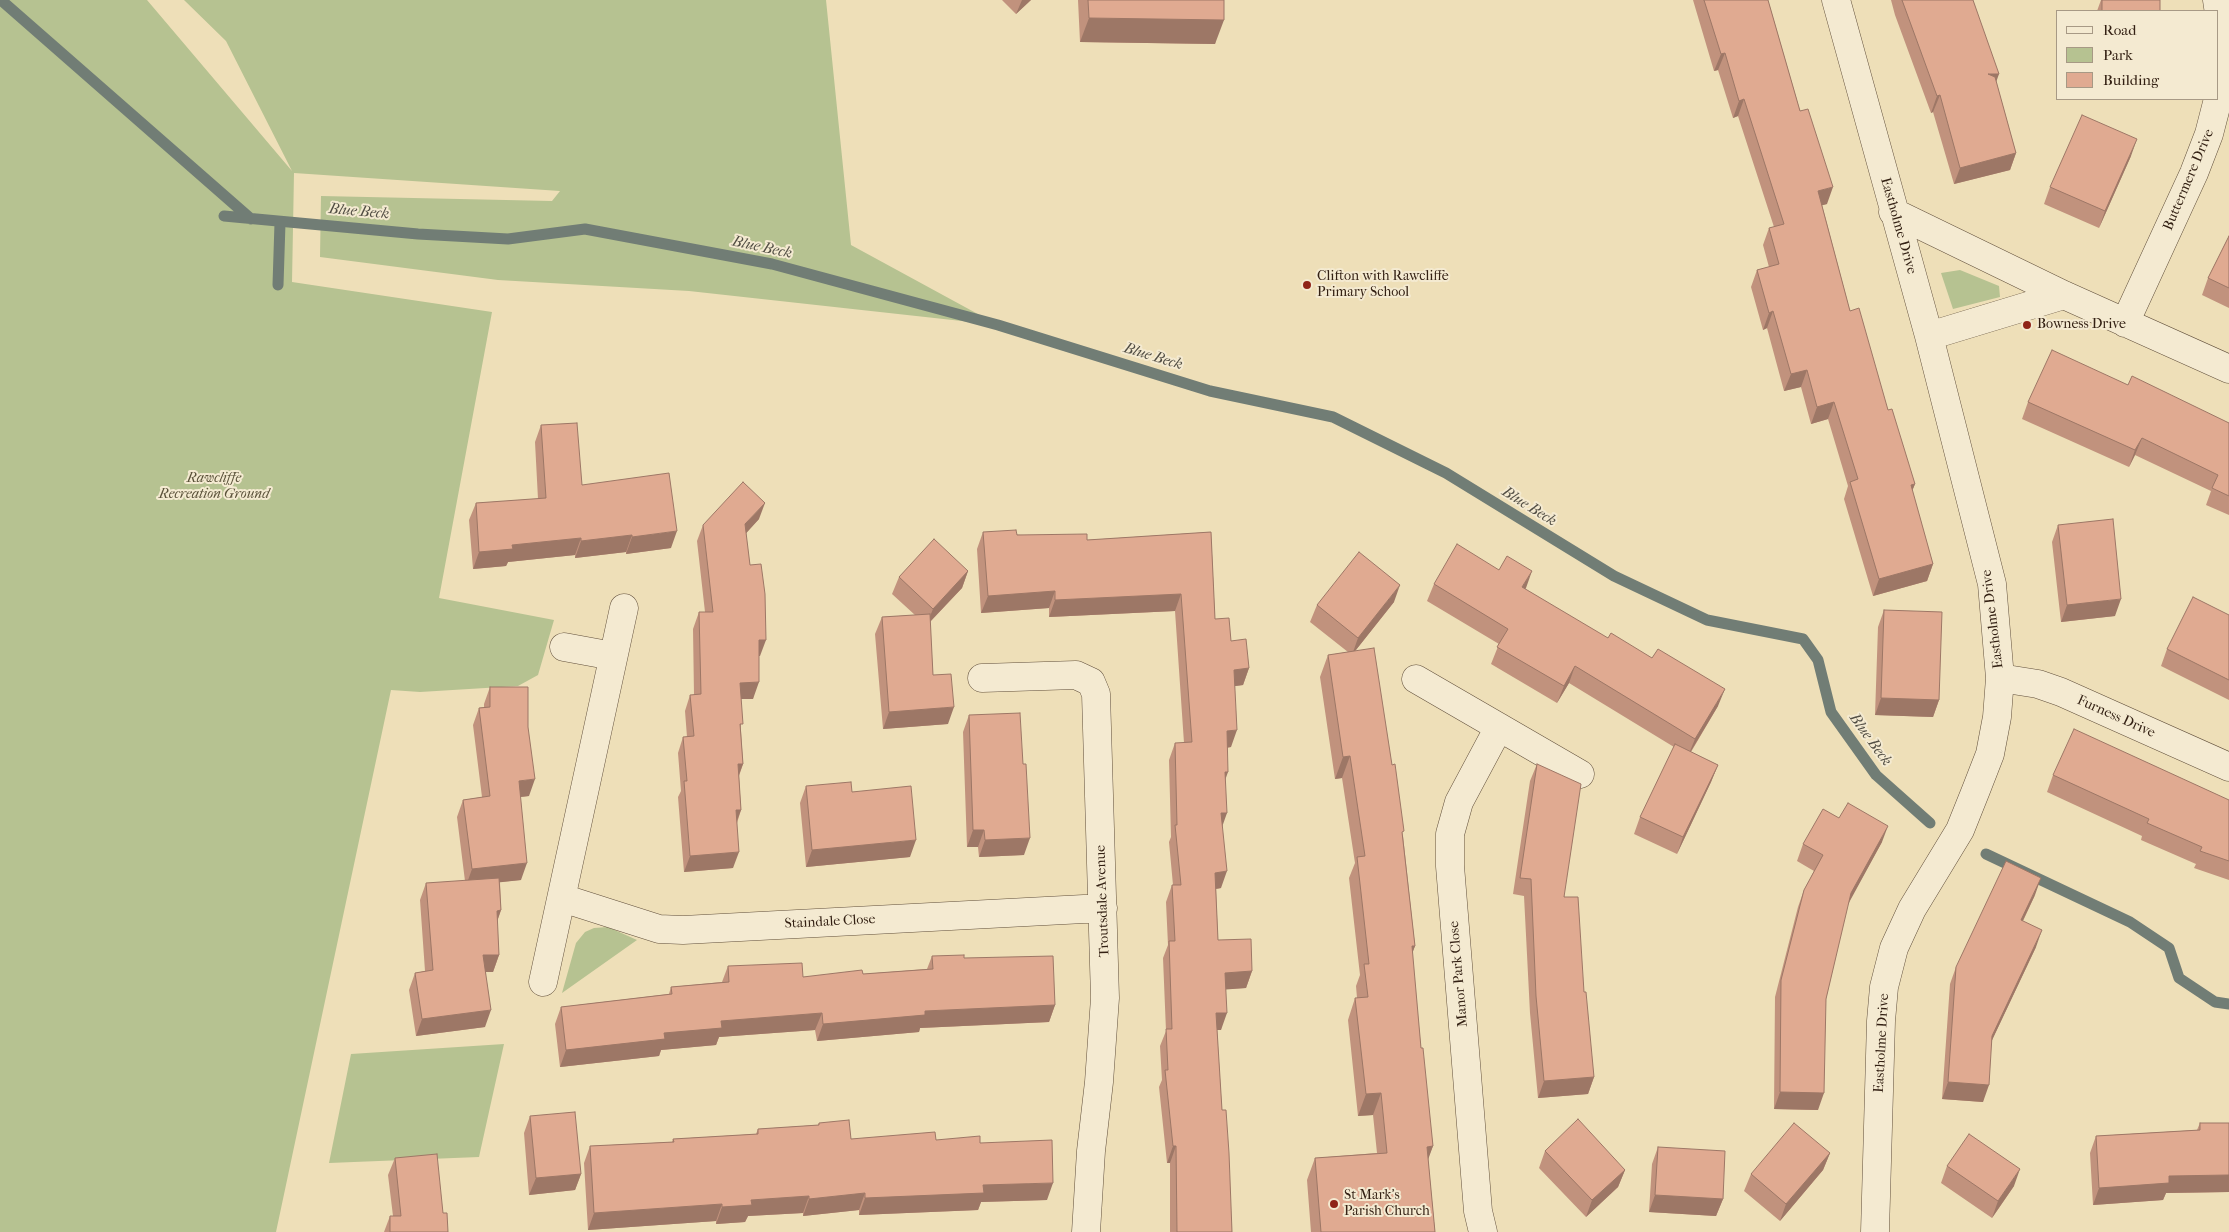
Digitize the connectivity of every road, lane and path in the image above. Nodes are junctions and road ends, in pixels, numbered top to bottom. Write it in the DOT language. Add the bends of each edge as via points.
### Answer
graph roads {
  1 [pos="1836,0"];
  2 [pos="2219,14"];
  3 [pos="2219,88"];
  4 [pos="2218,100"];
  5 [pos="1894,212"];
  6 [pos="2064,295"];
  7 [pos="2125,322"];
  8 [pos="1929,336"];
  9 [pos="2229,369"];
  10 [pos="624,608"];
  11 [pos="564,647"];
  12 [pos="613,656"];
  13 [pos="982,678"];
  14 [pos="2000,678"];
  15 [pos="1416,679"];
  16 [pos="1499,727"];
  17 [pos="2229,767"];
  18 [pos="1580,774"];
  19 [pos="562,898"];
  20 [pos="1103,908"];
  21 [pos="542,982"];
  22 [pos="1086,1232"];
  23 [pos="1483,1232"];
  24 [pos="1875,1232"];
  1 -- 5 [label="street, Eastholme Drive"];
  2 -- 3 [label="street, Buttermere Drive"];
  4 -- 7 [label="street, Buttermere Drive" via="2194,173"];
  5 -- 6 [label="street"];
  5 -- 8 [label="street, Eastholme Drive"];
  6 -- 7 [label="street"];
  6 -- 8 [label="street"];
  7 -- 9 [label="street"];
  8 -- 14 [label="street, Eastholme Drive" via="1992,584"];
  10 -- 12 [label="street"];
  11 -- 12 [label="street"];
  12 -- 19 [label="street"];
  13 -- 20 [label="street, Troutsdale Avenue" via="1076,675 1091,682 1096,694"];
  14 -- 17 [label="street, Furness Drive" via="2038,684 2061,692"];
  14 -- 24 [label="street, Eastholme Drive" via="1990,754 1960,830 1912,909 1894,948 1884,987"];
  15 -- 16 [label="street"];
  16 -- 18 [label="street"];
  16 -- 23 [label="street, Manor Park Close" via="1459,802 1450,834 1476,1192"];
  19 -- 20 [label="street, Staindale Close" via="659,929 683,930"];
  19 -- 21 [label="street"];
  20 -- 22 [label="street, Troutsdale Avenue" via="1106,998"];
}
